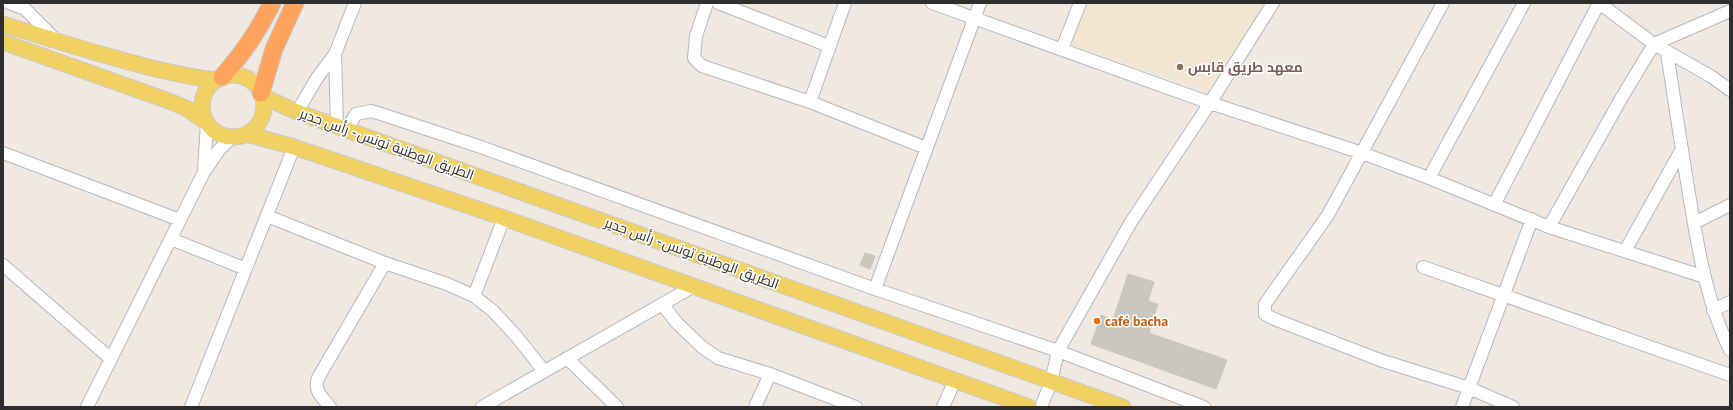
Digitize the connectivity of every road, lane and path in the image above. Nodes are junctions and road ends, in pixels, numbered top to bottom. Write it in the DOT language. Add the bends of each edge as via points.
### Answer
graph roads {
  1 [pos="9,3"];
  2 [pos="272,3"];
  3 [pos="295,3"];
  4 [pos="355,3"];
  5 [pos="707,3"];
  6 [pos="718,3"];
  7 [pos="845,3"];
  8 [pos="932,3"];
  9 [pos="980,3"];
  10 [pos="1080,3"];
  11 [pos="1273,3"];
  12 [pos="1443,3"];
  13 [pos="1524,3"];
  14 [pos="1599,3"];
  15 [pos="1730,11"];
  16 [pos="974,17"];
  17 [pos="3,24"];
  18 [pos="3,42"];
  19 [pos="58,42"];
  20 [pos="1654,44"];
  21 [pos="829,46"];
  22 [pos="1062,49"];
  23 [pos="1667,52"];
  24 [pos="335,54"];
  25 [pos="220,79"];
  26 [pos="1730,90"];
  27 [pos="262,94"];
  28 [pos="810,102"];
  29 [pos="1210,103"];
  30 [pos="296,112"];
  31 [pos="207,122"];
  32 [pos="342,127"];
  33 [pos="247,134"];
  34 [pos="232,137"];
  35 [pos="294,146"];
  36 [pos="926,148"];
  37 [pos="1682,149"];
  38 [pos="3,153"];
  39 [pos="1362,153"];
  40 [pos="204,172"];
  41 [pos="1430,178"];
  42 [pos="1494,205"];
  43 [pos="1730,205"];
  44 [pos="267,216"];
  45 [pos="504,218"];
  46 [pos="1532,219"];
  47 [pos="180,220"];
  48 [pos="1694,223"];
  49 [pos="1549,227"];
  50 [pos="171,239"];
  51 [pos="1625,251"];
  52 [pos="385,263"];
  53 [pos="3,265"];
  54 [pos="1423,267"];
  55 [pos="246,269"];
  56 [pos="1705,277"];
  57 [pos="694,286"];
  58 [pos="875,289"];
  59 [pos="1503,295"];
  60 [pos="474,296"];
  61 [pos="1730,302"];
  62 [pos="662,304"];
  63 [pos="1713,310"];
  64 [pos="1730,350"];
  65 [pos="1058,351"];
  66 [pos="567,358"];
  67 [pos="111,359"];
  68 [pos="544,371"];
  69 [pos="770,374"];
  70 [pos="1730,375"];
  71 [pos="955,380"];
  72 [pos="1051,382"];
  73 [pos="1469,388"];
  74 [pos="87,407"];
  75 [pos="191,407"];
  76 [pos="330,407"];
  77 [pos="482,407"];
  78 [pos="617,407"];
  79 [pos="755,407"];
  80 [pos="856,407"];
  81 [pos="943,407"];
  82 [pos="1029,407"];
  83 [pos="1041,407"];
  84 [pos="1122,407"];
  85 [pos="1204,407"];
  86 [pos="1462,407"];
  87 [pos="1513,407"];
  1 -- 19 [label="street" via="25,9"];
  2 -- 25 [label="highway" via="245,50"];
  3 -- 27 [label="highway" via="274,49"];
  4 -- 24 [label="street"];
  5 -- 28 [label="street" via="696,36 694,58 702,66"];
  6 -- 21 [label="street"];
  7 -- 21 [label="street"];
  8 -- 16 [label="street"];
  9 -- 16 [label="street"];
  10 -- 22 [label="street"];
  11 -- 29 [label="street"];
  12 -- 39 [label="street"];
  13 -- 41 [label="street"];
  14 -- 20 [label="street"];
  14 -- 42 [label="street"];
  15 -- 20 [label="street"];
  16 -- 22 [label="street"];
  16 -- 36 [label="street"];
  17 -- 19 [label="main road"];
  18 -- 31 [label="main road" via="169,101 186,108"];
  19 -- 25 [label="main road" via="191,78"];
  20 -- 23 [label="street"];
  20 -- 49 [label="street"];
  21 -- 28 [label="street"];
  22 -- 29 [label="street"];
  23 -- 26 [label="street"];
  23 -- 37 [label="street"];
  24 -- 30 [label="street"];
  24 -- 32 [label="street"];
  25 -- 27 [label="main road" via="231,75 240,76 256,85"];
  25 -- 31 [label="main road" via="210,86 202,103"];
  27 -- 30 [label="main road, الطريق الوطنية تونس - رأس جدير"];
  27 -- 33 [label="main road" via="262,117 255,129"];
  28 -- 36 [label="street"];
  29 -- 39 [label="street"];
  29 -- 65 [label="street" via="1131,222"];
  30 -- 32 [label="main road, الطريق الوطنية تونس - رأس جدير"];
  31 -- 34 [label="main road" via="218,133"];
  31 -- 40 [label="street"];
  32 -- 58 [label="street" via="356,114 381,114 478,146"];
  32 -- 72 [label="main road, الطريق الوطنية تونس - رأس جدير"];
  33 -- 34 [label="main road"];
  33 -- 35 [label="main road"];
  34 -- 40 [label="street" via="219,150"];
  35 -- 44 [label="street"];
  35 -- 45 [label="main road"];
  36 -- 58 [label="street"];
  37 -- 48 [label="street"];
  37 -- 51 [label="street"];
  38 -- 47 [label="street"];
  39 -- 41 [label="street"];
  39 -- 73 [label="street" via="1328,214 1265,304 1265,314 1380,360"];
  40 -- 47 [label="street"];
  41 -- 42 [label="street"];
  42 -- 46 [label="street"];
  43 -- 48 [label="street"];
  44 -- 52 [label="street"];
  44 -- 55 [label="street"];
  45 -- 57 [label="main road"];
  45 -- 60 [label="street"];
  46 -- 49 [label="street"];
  46 -- 59 [label="street"];
  47 -- 50 [label="street"];
  48 -- 56 [label="street"];
  49 -- 51 [label="street"];
  50 -- 55 [label="street"];
  50 -- 67 [label="street"];
  51 -- 56 [label="street"];
  52 -- 60 [label="street"];
  52 -- 76 [label="street" via="318,378 317,392"];
  53 -- 67 [label="street"];
  54 -- 59 [label="street"];
  55 -- 75 [label="street"];
  56 -- 63 [label="street"];
  57 -- 62 [label="street"];
  57 -- 71 [label="main road"];
  58 -- 65 [label="street"];
  59 -- 70 [label="street"];
  59 -- 73 [label="street"];
  60 -- 68 [label="street" via="493,311"];
  61 -- 63 [label="street"];
  62 -- 66 [label="street"];
  62 -- 69 [label="street" via="677,323 702,347 718,358"];
  63 -- 64 [label="street"];
  65 -- 72 [label="street"];
  65 -- 85 [label="street"];
  66 -- 68 [label="street"];
  66 -- 78 [label="street"];
  67 -- 74 [label="street"];
  68 -- 77 [label="street"];
  69 -- 79 [label="street"];
  69 -- 80 [label="street"];
  71 -- 81 [label="street"];
  71 -- 82 [label="main road"];
  72 -- 83 [label="street"];
  72 -- 84 [label="main road, الطريق الوطنية تونس - رأس جدير"];
  73 -- 86 [label="street"];
  73 -- 87 [label="street"];
}
